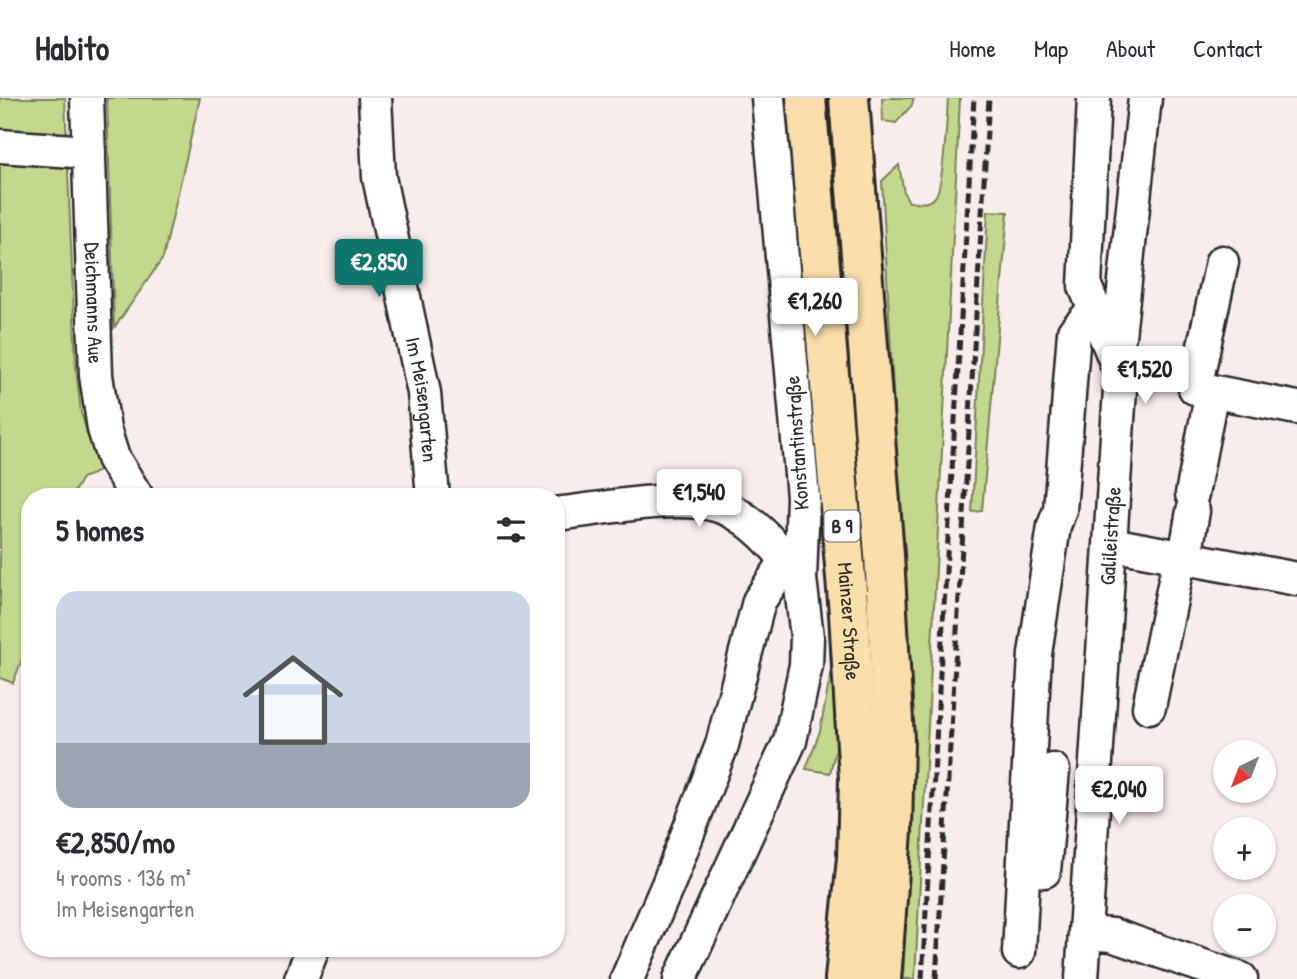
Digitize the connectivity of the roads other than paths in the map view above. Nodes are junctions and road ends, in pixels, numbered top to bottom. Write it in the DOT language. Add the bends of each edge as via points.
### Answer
graph roads {
  1 [pos="87,98"];
  2 [pos="375,98"];
  3 [pos="768,98"];
  4 [pos="849,98"];
  5 [pos="1094,98"];
  6 [pos="1145,98"];
  7 [pos="806,103"];
  8 [pos="0,146"];
  9 [pos="853,147"];
  10 [pos="89,152"];
  11 [pos="1222,262"];
  12 [pos="1094,310"];
  13 [pos="1107,340"];
  14 [pos="1212,391"];
  15 [pos="1297,408"];
  16 [pos="131,488"];
  17 [pos="432,488"];
  18 [pos="565,513"];
  19 [pos="1111,544"];
  20 [pos="1182,557"];
  21 [pos="794,569"];
  22 [pos="1297,579"];
  23 [pos="1149,707"];
  24 [pos="1053,770"];
  25 [pos="668,882"];
  26 [pos="715,904"];
  27 [pos="1021,914"];
  28 [pos="1086,933"];
  29 [pos="1019,953"];
  30 [pos="309,957"];
  31 [pos="300,979"];
  32 [pos="627,979"];
  33 [pos="680,979"];
  34 [pos="845,979"];
  35 [pos="881,979"];
  36 [pos="1082,979"];
  37 [pos="1241,979"];
  1 -- 10 [label="street, Deichmanns Aue"];
  2 -- 17 [label="street, Im Meisengarten" via="379,177 424,393"];
  3 -- 21 [label="street, Konstantinstraße" via="803,496"];
  4 -- 9 [label="main road, Mainzer Straße / B 9"];
  5 -- 12 [label="street, Galileistraße" via="1085,286"];
  6 -- 13 [label="street" via="1119,336"];
  7 -- 9 [label="street" via="825,132"];
  7 -- 34 [label="main road, Mainzer Straße / B 9" via="859,779 857,858"];
  8 -- 10 [label="street"];
  9 -- 35 [label="main road, Mainzer Straße / B 9" via="894,740"];
  10 -- 16 [label="street, Deichmanns Aue" via="96,375 104,429 113,458"];
  11 -- 14 [label="street" via="1195,388"];
  12 -- 13 [label="street, Galileistraße"];
  12 -- 27 [label="street" via="1074,332 1060,510 1035,654"];
  13 -- 19 [label="street, Galileistraße" via="1121,374"];
  14 -- 15 [label="street"];
  14 -- 20 [label="street"];
  18 -- 21 [label="street" via="691,501 719,505 773,542"];
  19 -- 20 [label="street"];
  19 -- 28 [label="street, Galileistraße"];
  20 -- 22 [label="street"];
  20 -- 23 [label="street"];
  21 -- 25 [label="street" via="759,601 722,744"];
  21 -- 26 [label="street, Konstantinstraße" via="807,637 806,665 790,741"];
  24 -- 27 [label="street" via="1041,901"];
  25 -- 26 [label="street"];
  25 -- 32 [label="street"];
  26 -- 33 [label="street, Konstantinstraße"];
  27 -- 29 [label="street"];
  28 -- 36 [label="street, Galileistraße"];
  28 -- 37 [label="street" via="1112,935"];
  30 -- 31 [label="street"];
}
